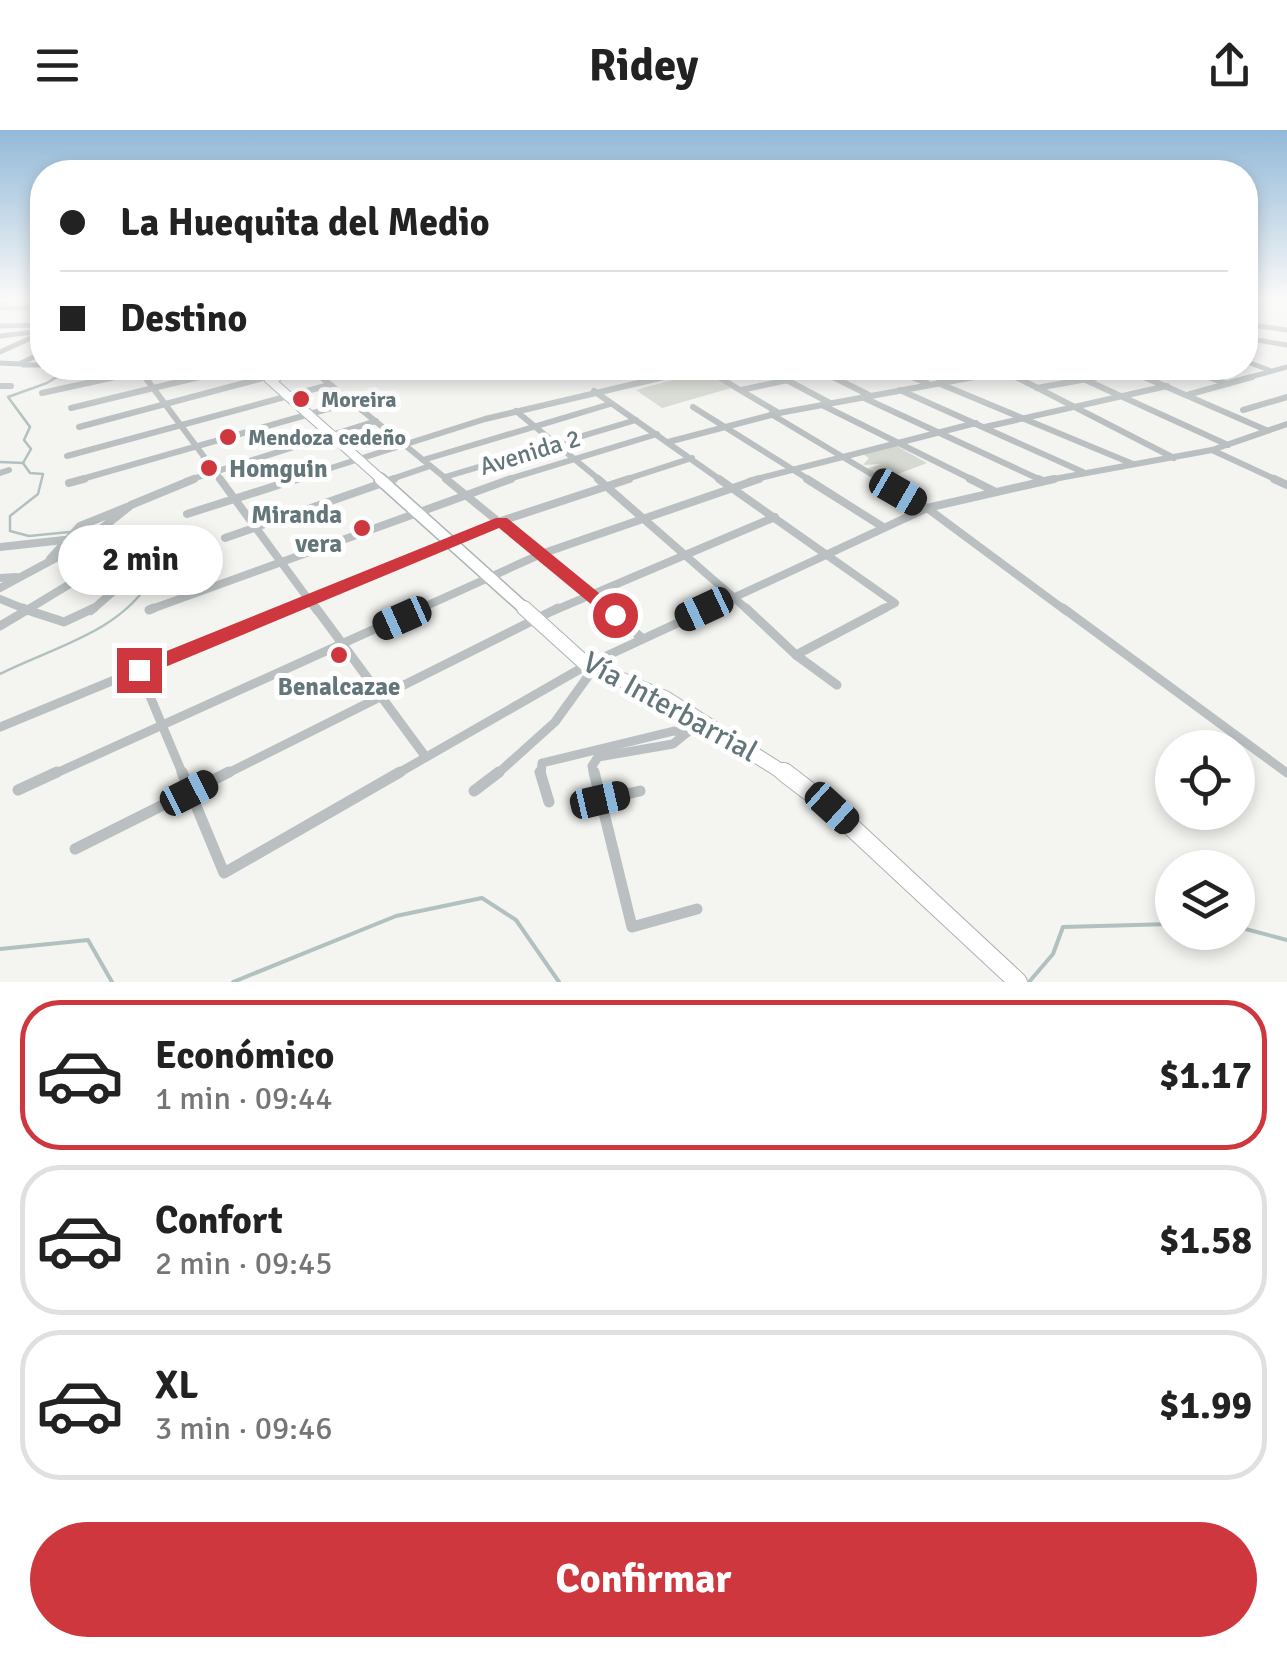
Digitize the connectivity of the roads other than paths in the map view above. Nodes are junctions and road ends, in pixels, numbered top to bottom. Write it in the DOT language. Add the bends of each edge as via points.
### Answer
graph roads {
  1 [pos="27,338"];
  2 [pos="1258,340"];
  3 [pos="1287,345"];
  4 [pos="0,350"];
  5 [pos="30,358"];
  6 [pos="0,363"];
  7 [pos="18,364"];
  8 [pos="30,364"];
  9 [pos="1258,366"];
  10 [pos="1287,367"];
  11 [pos="1272,371"];
  12 [pos="1258,375"];
  13 [pos="97,380"];
  14 [pos="148,380"];
  15 [pos="184,380"];
  16 [pos="243,380"];
  17 [pos="271,380"];
  18 [pos="325,380"];
  19 [pos="646,380"];
  20 [pos="723,380"];
  21 [pos="788,380"];
  22 [pos="840,380"];
  23 [pos="923,380"];
  24 [pos="952,380"];
  25 [pos="1022,380"];
  26 [pos="1079,380"];
  27 [pos="1086,380"];
  28 [pos="1153,380"];
  29 [pos="1218,380"];
  30 [pos="1242,380"];
  31 [pos="330,384"];
  32 [pos="934,384"];
  33 [pos="1228,384"];
  34 [pos="0,386"];
  35 [pos="12,386"];
  36 [pos="1167,386"];
  37 [pos="153,387"];
  38 [pos="1037,388"];
  39 [pos="740,390"];
  40 [pos="900,390"];
  41 [pos="594,391"];
  42 [pos="42,394"];
  43 [pos="1187,395"];
  44 [pos="287,396"];
  45 [pos="870,396"];
  46 [pos="862,397"];
  47 [pos="1122,397"];
  48 [pos="1287,398"];
  49 [pos="352,402"];
  50 [pos="611,404"];
  51 [pos="826,404"];
  52 [pos="167,405"];
  53 [pos="693,406"];
  54 [pos="71,408"];
  55 [pos="1076,408"];
  56 [pos="516,410"];
  57 [pos="1243,410"];
  58 [pos="775,414"];
  59 [pos="308,415"];
  60 [pos="1022,418"];
  61 [pos="636,420"];
  62 [pos="376,421"];
  63 [pos="976,423"];
  64 [pos="1287,424"];
  65 [pos="182,425"];
  66 [pos="537,426"];
  67 [pos="724,426"];
  68 [pos="80,427"];
  69 [pos="985,427"];
  70 [pos="1276,428"];
  71 [pos="1266,430"];
  72 [pos="937,432"];
  73 [pos="1287,432"];
  74 [pos="657,434"];
  75 [pos="330,436"];
  76 [pos="668,442"];
  77 [pos="401,443"];
  78 [pos="898,443"];
  79 [pos="558,444"];
  80 [pos="1228,444"];
  81 [pos="198,447"];
  82 [pos="1212,450"];
  83 [pos="67,456"];
  84 [pos="692,458"];
  85 [pos="1174,458"];
  86 [pos="354,459"];
  87 [pos="576,459"];
  88 [pos="842,459"];
  89 [pos="426,463"];
  90 [pos="1134,465"];
  91 [pos="215,470"];
  92 [pos="791,470"];
  93 [pos="1084,472"];
  94 [pos="445,477"];
  95 [pos="1044,481"];
  96 [pos="384,482"];
  97 [pos="70,483"];
  98 [pos="1287,485"];
  99 [pos="609,486"];
  100 [pos="731,486"];
  101 [pos="996,492"];
  102 [pos="465,493"];
  103 [pos="235,497"];
  104 [pos="132,505"];
  105 [pos="927,508"];
  106 [pos="415,510"];
  107 [pos="186,514"];
  108 [pos="645,517"];
  109 [pos="776,517"];
  110 [pos="501,522"];
  111 [pos="258,527"];
  112 [pos="883,528"];
  113 [pos="67,537"];
  114 [pos="225,538"];
  115 [pos="451,543"];
  116 [pos="82,544"];
  117 [pos="0,546"];
  118 [pos="687,553"];
  119 [pos="826,553"];
  120 [pos="541,554"];
  121 [pos="116,556"];
  122 [pos="283,560"];
  123 [pos="46,563"];
  124 [pos="21,577"];
  125 [pos="0,578"];
  126 [pos="489,579"];
  127 [pos="0,588"];
  128 [pos="588,593"];
  129 [pos="734,595"];
  130 [pos="0,599"];
  131 [pos="310,601"];
  132 [pos="148,610"];
  133 [pos="25,611"];
  134 [pos="534,621"];
  135 [pos="0,626"];
  136 [pos="642,638"];
  137 [pos="343,645"];
  138 [pos="796,655"];
  139 [pos="590,667"];
  140 [pos="139,670"];
  141 [pos="836,685"];
  142 [pos="381,697"];
  143 [pos="704,718"];
  144 [pos="0,727"];
  145 [pos="160,727"];
  146 [pos="688,732"];
  147 [pos="425,756"];
  148 [pos="1287,773"];
  149 [pos="18,790"];
  150 [pos="474,791"];
  151 [pos="640,792"];
  152 [pos="189,793"];
  153 [pos="600,800"];
  154 [pos="549,802"];
  155 [pos="75,850"];
  156 [pos="697,909"];
  157 [pos="1011,975"];
  1 -- 4 [label="street"];
  2 -- 3 [label="street"];
  5 -- 7 [label="street"];
  6 -- 7 [label="street"];
  7 -- 8 [label="street"];
  9 -- 11 [label="street"];
  10 -- 11 [label="street"];
  11 -- 12 [label="street"];
  13 -- 42 [label="street"];
  14 -- 37 [label="street"];
  15 -- 37 [label="street"];
  16 -- 52 [label="street"];
  17 -- 44 [label="main road, Vía Interbarrial"];
  18 -- 31 [label="street"];
  19 -- 41 [label="street"];
  20 -- 39 [label="street"];
  21 -- 39 [label="street"];
  21 -- 51 [label="street"];
  22 -- 45 [label="street"];
  23 -- 32 [label="street"];
  24 -- 32 [label="street"];
  25 -- 38 [label="street"];
  26 -- 38 [label="street"];
  27 -- 47 [label="street"];
  28 -- 36 [label="street"];
  29 -- 33 [label="street"];
  30 -- 33 [label="street"];
  31 -- 44 [label="street"];
  31 -- 49 [label="street"];
  32 -- 40 [label="street"];
  32 -- 60 [label="street"];
  33 -- 43 [label="street"];
  34 -- 35 [label="street"];
  36 -- 43 [label="street"];
  36 -- 47 [label="street"];
  37 -- 52 [label="street"];
  37 -- 54 [label="street"];
  38 -- 55 [label="street"];
  39 -- 58 [label="street"];
  40 -- 45 [label="street"];
  40 -- 63 [label="street"];
  41 -- 50 [label="street"];
  41 -- 56 [label="street"];
  43 -- 71 [label="street"];
  44 -- 59 [label="main road, Vía Interbarrial"];
  44 -- 65 [label="street"];
  45 -- 46 [label="street"];
  46 -- 51 [label="street"];
  46 -- 72 [label="street"];
  47 -- 55 [label="street"];
  47 -- 80 [label="street"];
  48 -- 57 [label="street"];
  49 -- 59 [label="street"];
  49 -- 62 [label="street"];
  50 -- 61 [label="street"];
  50 -- 66 [label="street"];
  51 -- 58 [label="street"];
  51 -- 78 [label="street"];
  52 -- 65 [label="street"];
  52 -- 68 [label="street"];
  53 -- 67 [label="street"];
  55 -- 60 [label="street"];
  55 -- 85 [label="street"];
  56 -- 66 [label="street"];
  56 -- 77 [label="street"];
  58 -- 67 [label="street"];
  58 -- 88 [label="street"];
  59 -- 75 [label="main road, Vía Interbarrial"];
  59 -- 81 [label="street"];
  60 -- 69 [label="street"];
  60 -- 90 [label="street"];
  61 -- 74 [label="street"];
  61 -- 79 [label="street"];
  62 -- 75 [label="street"];
  62 -- 77 [label="street"];
  63 -- 69 [label="street"];
  63 -- 72 [label="street"];
  64 -- 70 [label="street"];
  65 -- 81 [label="street"];
  65 -- 83 [label="street"];
  66 -- 79 [label="street"];
  66 -- 89 [label="street"];
  67 -- 76 [label="street"];
  67 -- 92 [label="street"];
  69 -- 93 [label="street"];
  70 -- 71 [label="street"];
  70 -- 73 [label="street"];
  71 -- 80 [label="street"];
  72 -- 78 [label="street"];
  72 -- 95 [label="street"];
  74 -- 76 [label="street"];
  74 -- 87 [label="street, Avenida 2"];
  75 -- 86 [label="main road, Vía Interbarrial"];
  75 -- 91 [label="street"];
  76 -- 84 [label="street"];
  77 -- 86 [label="street"];
  77 -- 89 [label="street"];
  78 -- 88 [label="street"];
  78 -- 101 [label="street"];
  79 -- 87 [label="street"];
  79 -- 94 [label="street"];
  80 -- 82 [label="street"];
  81 -- 91 [label="street"];
  81 -- 97 [label="street"];
  82 -- 85 [label="street"];
  82 -- 98 [label="street"];
  84 -- 99 [label="street"];
  84 -- 100 [label="street"];
  85 -- 90 [label="street"];
  86 -- 96 [label="main road, Vía Interbarrial"];
  86 -- 103 [label="street"];
  87 -- 99 [label="street"];
  87 -- 102 [label="street, Avenida 2"];
  88 -- 92 [label="street"];
  88 -- 105 [label="street"];
  89 -- 94 [label="street"];
  89 -- 96 [label="street"];
  90 -- 93 [label="street"];
  91 -- 103 [label="street"];
  91 -- 104 [label="street"];
  92 -- 100 [label="street"];
  92 -- 112 [label="street"];
  93 -- 95 [label="street"];
  94 -- 102 [label="street"];
  95 -- 101 [label="street"];
  96 -- 106 [label="main road, Vía Interbarrial"];
  96 -- 111 [label="street"];
  99 -- 108 [label="street"];
  99 -- 110 [label="street"];
  100 -- 108 [label="street"];
  100 -- 109 [label="street"];
  101 -- 105 [label="street"];
  102 -- 106 [label="street, Avenida 2"];
  102 -- 110 [label="street"];
  103 -- 107 [label="street"];
  103 -- 111 [label="street"];
  104 -- 113 [label="street"];
  104 -- 116 [label="street"];
  105 -- 112 [label="street"];
  105 -- 148 [label="street"];
  106 -- 115 [label="main road, Vía Interbarrial"];
  106 -- 122 [label="street, Avenida 2"];
  108 -- 118 [label="street"];
  108 -- 120 [label="street"];
  109 -- 118 [label="street"];
  109 -- 119 [label="street"];
  110 -- 115 [label="street"];
  110 -- 120 [label="street"];
  111 -- 114 [label="street"];
  111 -- 122 [label="street"];
  112 -- 119 [label="street"];
  113 -- 117 [label="street"];
  113 -- 123 [label="street"];
  115 -- 126 [label="main road, Vía Interbarrial"];
  115 -- 131 [label="street"];
  116 -- 121 [label="street"];
  116 -- 123 [label="street"];
  118 -- 128 [label="street"];
  118 -- 129 [label="street"];
  119 -- 129 [label="street"];
  119 -- 138 [label="street" via="895,603"];
  120 -- 126 [label="street"];
  120 -- 128 [label="street"];
  121 -- 133 [label="street"];
  121 -- 133 [label="street" via="129,563 133,577 78,620 59,624"];
  122 -- 131 [label="street"];
  122 -- 132 [label="street, Avenida 2"];
  123 -- 124 [label="street"];
  124 -- 125 [label="street"];
  124 -- 127 [label="street"];
  126 -- 134 [label="main road, Vía Interbarrial"];
  126 -- 137 [label="street"];
  128 -- 134 [label="street"];
  128 -- 136 [label="street"];
  129 -- 136 [label="street"];
  129 -- 138 [label="street"];
  130 -- 133 [label="street"];
  131 -- 137 [label="street"];
  131 -- 140 [label="street"];
  133 -- 135 [label="street"];
  134 -- 139 [label="main road, Vía Interbarrial"];
  134 -- 142 [label="street"];
  136 -- 139 [label="street"];
  137 -- 142 [label="street"];
  137 -- 145 [label="street"];
  138 -- 141 [label="street"];
  139 -- 143 [label="main road, Vía Interbarrial"];
  139 -- 147 [label="street"];
  139 -- 150 [label="street" via="563,718"];
  140 -- 144 [label="street"];
  140 -- 145 [label="street"];
  142 -- 147 [label="street"];
  142 -- 152 [label="street"];
  143 -- 146 [label="street"];
  143 -- 157 [label="main road, Vía Interbarrial" via="832,808"];
  145 -- 149 [label="street"];
  145 -- 152 [label="street"];
  146 -- 153 [label="street" via="672,744 598,758 592,766"];
  146 -- 154 [label="street" via="548,760 539,768"];
  147 -- 152 [label="street" via="224,873"];
  151 -- 153 [label="street"];
  152 -- 155 [label="street"];
  153 -- 156 [label="street" via="632,927"];
}
